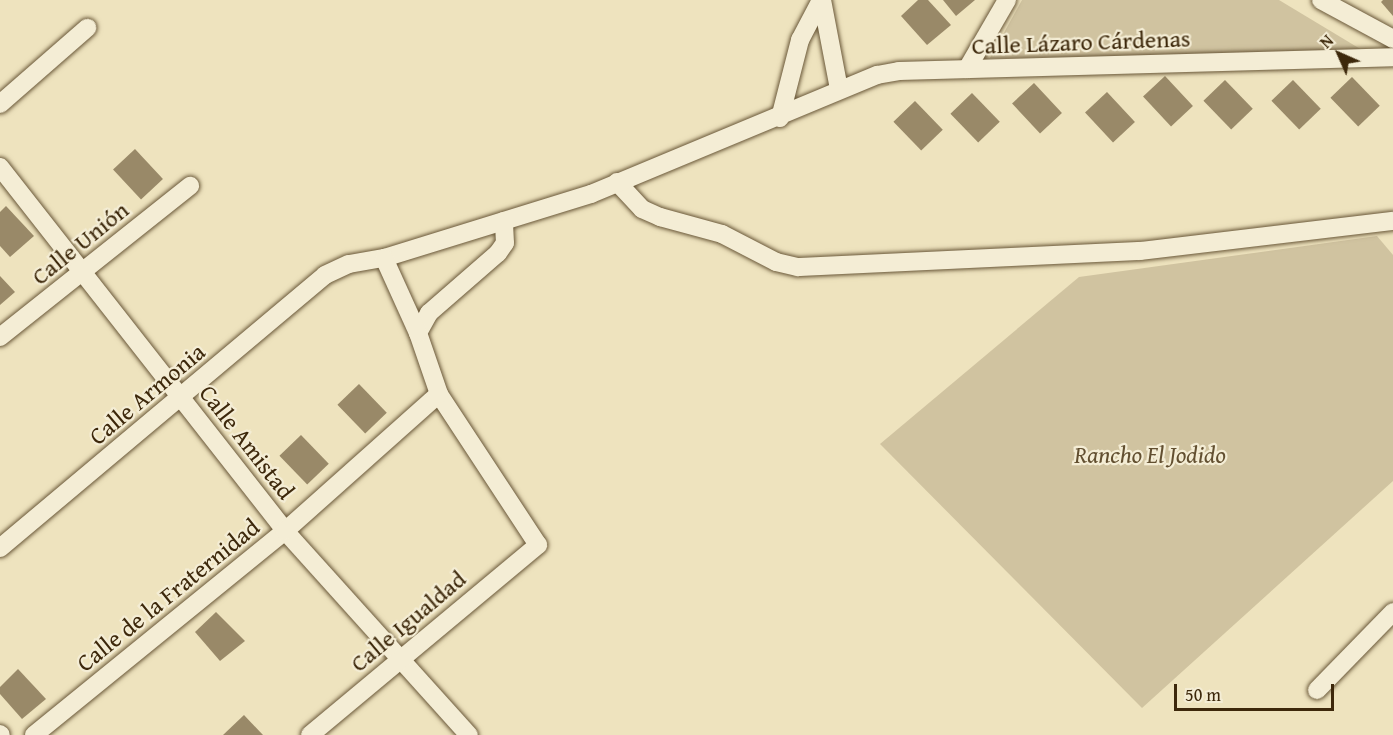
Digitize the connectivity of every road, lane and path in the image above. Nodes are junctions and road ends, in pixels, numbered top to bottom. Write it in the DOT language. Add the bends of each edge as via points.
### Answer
graph roads {
  1 [pos="821,0"];
  2 [pos="1007,0"];
  3 [pos="1320,0"];
  4 [pos="87,28"];
  5 [pos="1393,39"];
  6 [pos="1393,57"];
  7 [pos="967,69"];
  8 [pos="839,89"];
  9 [pos="0,104"];
  10 [pos="780,118"];
  11 [pos="0,167"];
  12 [pos="617,182"];
  13 [pos="190,186"];
  14 [pos="504,221"];
  15 [pos="1393,221"];
  16 [pos="384,258"];
  17 [pos="82,273"];
  18 [pos="418,333"];
  19 [pos="0,337"];
  20 [pos="439,394"];
  21 [pos="182,396"];
  22 [pos="285,531"];
  23 [pos="0,548"];
  24 [pos="1393,612"];
  25 [pos="401,656"];
  26 [pos="1317,690"];
  27 [pos="34,735"];
  28 [pos="310,735"];
  29 [pos="469,735"];
  1 -- 8 [label="street"];
  1 -- 10 [label="street" via="800,40"];
  2 -- 7 [label="street"];
  3 -- 5 [label="street"];
  4 -- 9 [label="street"];
  6 -- 7 [label="street, Calle Lázaro Cárdenas"];
  7 -- 8 [label="street, Calle Lázaro Cárdenas" via="888,72"];
  8 -- 10 [label="street, Calle Lázaro Cárdenas"];
  10 -- 12 [label="street, Calle Lázaro Cárdenas"];
  11 -- 17 [label="street, Calle Amistad"];
  12 -- 14 [label="street, Calle Lázaro Cárdenas"];
  12 -- 15 [label="street" via="642,209 722,234 776,262 798,267 1140,251"];
  13 -- 17 [label="street, Calle Unión"];
  14 -- 16 [label="street, Calle Armonia"];
  14 -- 18 [label="street" via="505,243 429,313"];
  16 -- 18 [label="street"];
  16 -- 21 [label="street, Calle Armonia" via="349,264 325,275"];
  17 -- 19 [label="street, Calle Unión"];
  17 -- 21 [label="street, Calle Amistad"];
  18 -- 20 [label="street"];
  20 -- 22 [label="street, Calle de la Fraternidad"];
  20 -- 25 [label="street, Calle Igualdad" via="538,545"];
  21 -- 22 [label="street, Calle Amistad"];
  21 -- 23 [label="street, Calle Armonia"];
  22 -- 25 [label="street, Calle Amistad"];
  22 -- 27 [label="street, Calle de la Fraternidad"];
  24 -- 26 [label="street"];
  25 -- 28 [label="street, Calle Igualdad"];
  25 -- 29 [label="street, Calle Amistad"];
}
